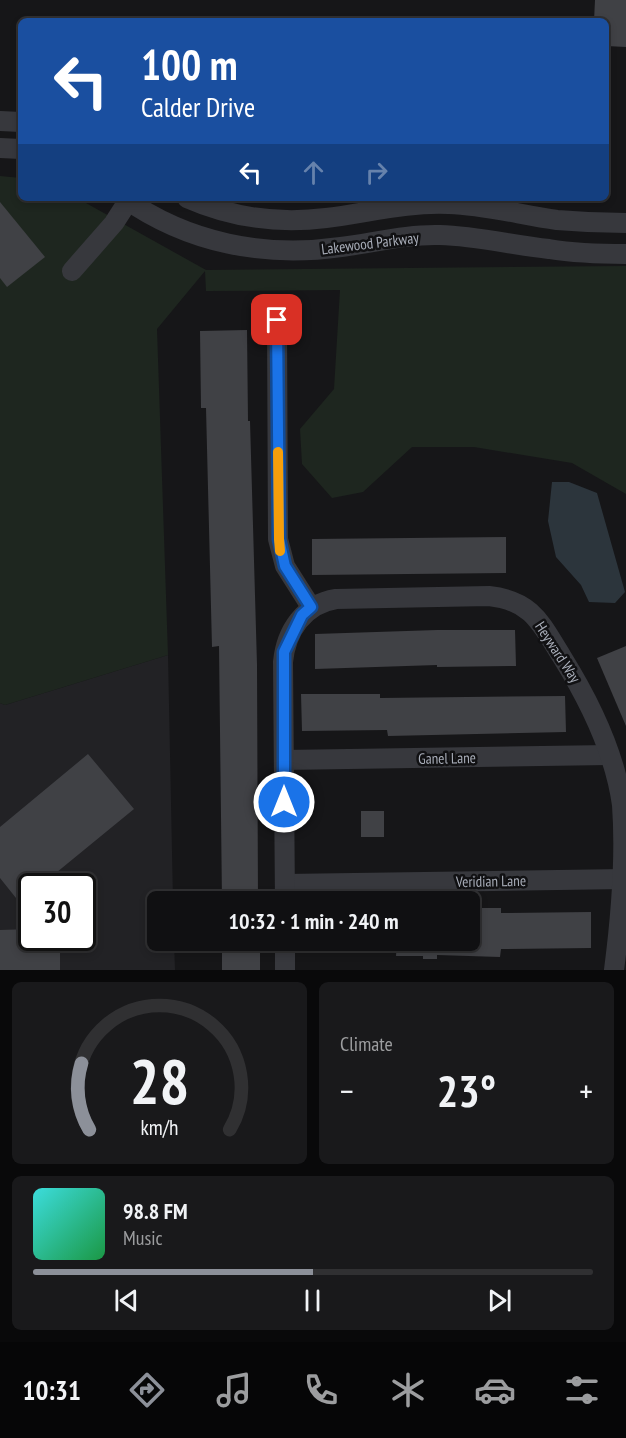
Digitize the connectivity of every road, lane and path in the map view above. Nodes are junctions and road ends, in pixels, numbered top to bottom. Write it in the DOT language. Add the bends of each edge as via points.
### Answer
graph roads {
  1 [pos="0,121"];
  2 [pos="18,122"];
  3 [pos="0,148"];
  4 [pos="18,149"];
  5 [pos="126,201"];
  6 [pos="130,201"];
  7 [pos="196,201"];
  8 [pos="626,223"];
  9 [pos="626,254"];
  10 [pos="72,272"];
  11 [pos="277,320"];
  12 [pos="311,607"];
  13 [pos="609,755"];
  14 [pos="284,760"];
  15 [pos="624,811"];
  16 [pos="625,879"];
  17 [pos="285,891"];
  18 [pos="334,891"];
  19 [pos="285,951"];
  20 [pos="285,970"];
  21 [pos="614,970"];
  1 -- 2 [label="street"];
  3 -- 4 [label="street"];
  5 -- 10 [label="street" via="114,223"];
  6 -- 9 [label="street, Lakewood Parkway" via="190,233 262,250 322,250 437,235 575,252"];
  7 -- 8 [label="street, Lakewood Parkway" via="227,212 278,220 447,204 557,220"];
  11 -- 12 [label="street" via="279,539 285,566"];
  12 -- 13 [label="street, Heyward Way" via="336,599 489,596 514,600 542,624 591,707"];
  12 -- 14 [label="street" via="302,615 284,652"];
  13 -- 14 [label="street, Ganel Lane"];
  13 -- 15 [label="street, Heyward Way"];
  14 -- 17 [label="street"];
  15 -- 16 [label="street, Heyward Way"];
  16 -- 18 [label="street, Veridian Lane"];
  16 -- 21 [label="street, Heyward Way"];
  19 -- 20 [label="street"];
}
